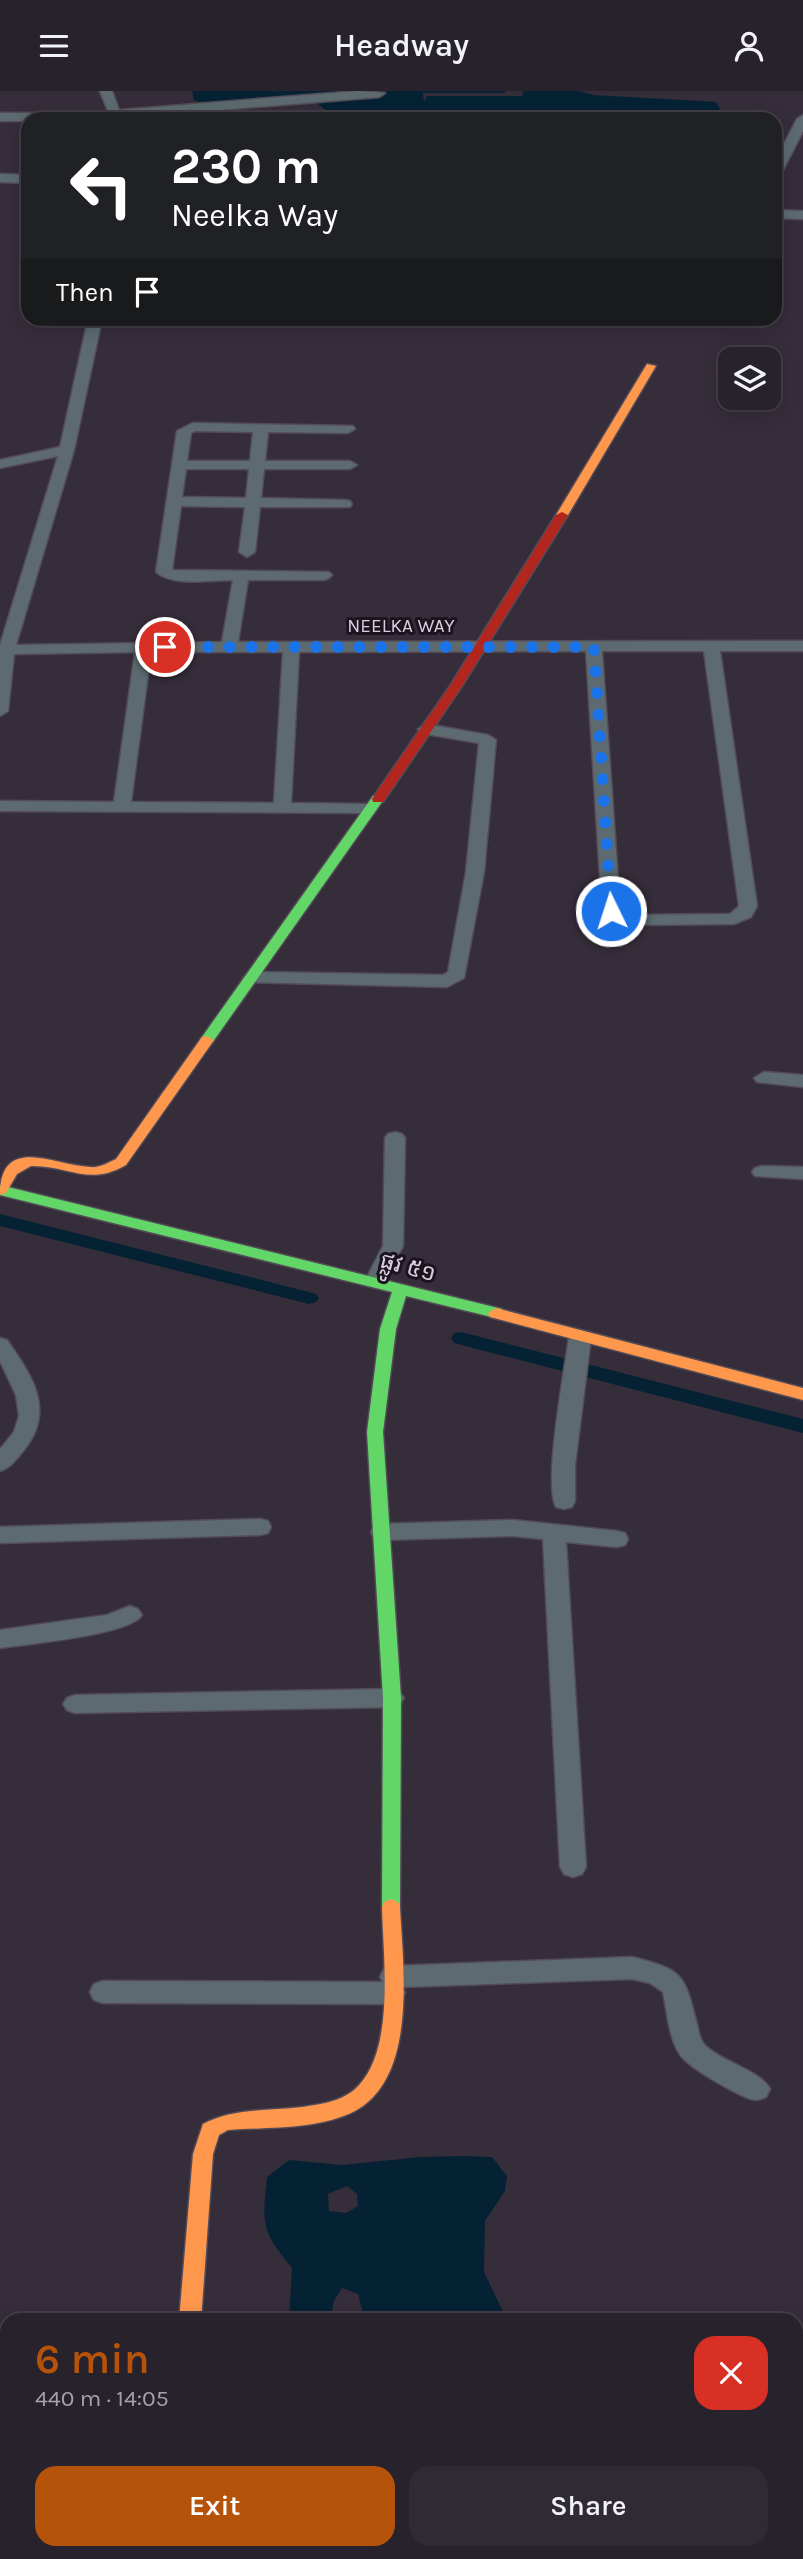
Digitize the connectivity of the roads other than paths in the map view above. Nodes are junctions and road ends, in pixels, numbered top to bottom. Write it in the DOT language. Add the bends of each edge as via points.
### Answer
graph roads {
  1 [pos="106,91"];
  2 [pos="379,93"];
  3 [pos="114,112"];
  4 [pos="171,112"];
  5 [pos="0,117"];
  6 [pos="21,117"];
  7 [pos="803,119"];
  8 [pos="782,160"];
  9 [pos="0,178"];
  10 [pos="21,179"];
  11 [pos="782,214"];
  12 [pos="803,215"];
  13 [pos="94,326"];
  14 [pos="651,366"];
  15 [pos="261,428"];
  16 [pos="348,429"];
  17 [pos="68,450"];
  18 [pos="0,464"];
  19 [pos="178,465"];
  20 [pos="257,465"];
  21 [pos="350,465"];
  22 [pos="173,501"];
  23 [pos="253,503"];
  24 [pos="345,505"];
  25 [pos="247,552"];
  26 [pos="241,575"];
  27 [pos="324,575"];
  28 [pos="480,646"];
  29 [pos="803,646"];
  30 [pos="144,647"];
  31 [pos="229,647"];
  32 [pos="291,647"];
  33 [pos="594,647"];
  34 [pos="712,648"];
  35 [pos="3,650"];
  36 [pos="0,711"];
  37 [pos="426,729"];
  38 [pos="0,806"];
  39 [pos="122,807"];
  40 [pos="282,808"];
  41 [pos="368,810"];
  42 [pos="252,978"];
  43 [pos="764,1078"];
  44 [pos="803,1081"];
  45 [pos="395,1139"];
  46 [pos="762,1172"];
  47 [pos="803,1174"];
  48 [pos="0,1190"];
  49 [pos="382,1270"];
  50 [pos="401,1288"];
  51 [pos="0,1345"];
  52 [pos="578,1354"];
  53 [pos="803,1394"];
  54 [pos="0,1463"];
  55 [pos="564,1501"];
  56 [pos="260,1527"];
  57 [pos="554,1531"];
  58 [pos="382,1532"];
  59 [pos="0,1535"];
  60 [pos="617,1539"];
  61 [pos="130,1615"];
  62 [pos="0,1639"];
  63 [pos="392,1698"];
  64 [pos="75,1704"];
  65 [pos="573,1867"];
  66 [pos="393,1985"];
  67 [pos="103,1992"];
  68 [pos="757,2089"];
  69 [pos="191,2313"];
  1 -- 3 [label="street"];
  2 -- 4 [label="street"];
  5 -- 6 [label="street"];
  7 -- 8 [label="street"];
  9 -- 10 [label="street"];
  11 -- 12 [label="street"];
  13 -- 17 [label="street"];
  14 -- 28 [label="street"];
  15 -- 16 [label="street"];
  15 -- 19 [label="street" via="186,428"];
  15 -- 20 [label="street"];
  17 -- 18 [label="street"];
  17 -- 35 [label="street"];
  19 -- 20 [label="street"];
  19 -- 22 [label="street"];
  20 -- 21 [label="street"];
  20 -- 23 [label="street"];
  22 -- 23 [label="street"];
  22 -- 26 [label="street" via="164,572"];
  23 -- 24 [label="street"];
  23 -- 25 [label="street"];
  26 -- 27 [label="street"];
  26 -- 31 [label="street"];
  28 -- 32 [label="street, NEELKA WAY"];
  28 -- 33 [label="street, NEELKA WAY"];
  28 -- 37 [label="street"];
  29 -- 34 [label="street, NEELKA WAY"];
  30 -- 31 [label="street, NEELKA WAY"];
  30 -- 35 [label="street, NEELKA WAY"];
  30 -- 39 [label="street"];
  31 -- 32 [label="street, NEELKA WAY"];
  32 -- 40 [label="street"];
  33 -- 34 [label="street, NEELKA WAY"];
  33 -- 34 [label="street" via="611,911 626,921 734,919 748,906"];
  35 -- 36 [label="street"];
  37 -- 41 [label="street"];
  37 -- 42 [label="street" via="488,740 475,872 457,974 447,981"];
  38 -- 39 [label="street"];
  39 -- 40 [label="street"];
  40 -- 41 [label="street"];
  41 -- 42 [label="street"];
  42 -- 48 [label="street" via="121,1162 98,1175 33,1160 19,1164"];
  43 -- 44 [label="street"];
  45 -- 49 [label="street" via="394,1237"];
  46 -- 47 [label="street"];
  48 -- 49 [label="street, ផ្លូវ ៥១"];
  49 -- 50 [label="street, ផ្លូវ ៥១"];
  50 -- 52 [label="street, ផ្លូវ ៥១"];
  50 -- 58 [label="street" via="388,1329 375,1432"];
  51 -- 54 [label="street" via="22,1381 29,1418 19,1441"];
  52 -- 53 [label="street, ផ្លូវ ៥១"];
  52 -- 55 [label="street"];
  56 -- 59 [label="street"];
  57 -- 58 [label="street"];
  57 -- 60 [label="street"];
  57 -- 65 [label="street"];
  58 -- 63 [label="street"];
  61 -- 62 [label="street" via="110,1623"];
  63 -- 64 [label="street"];
  63 -- 66 [label="street"];
  66 -- 67 [label="street"];
  66 -- 68 [label="street" via="632,1968 657,1974 674,1986 690,2048 707,2064"];
  66 -- 69 [label="street" via="385,2063 368,2093 327,2111 225,2122 210,2130 203,2154"];
}
